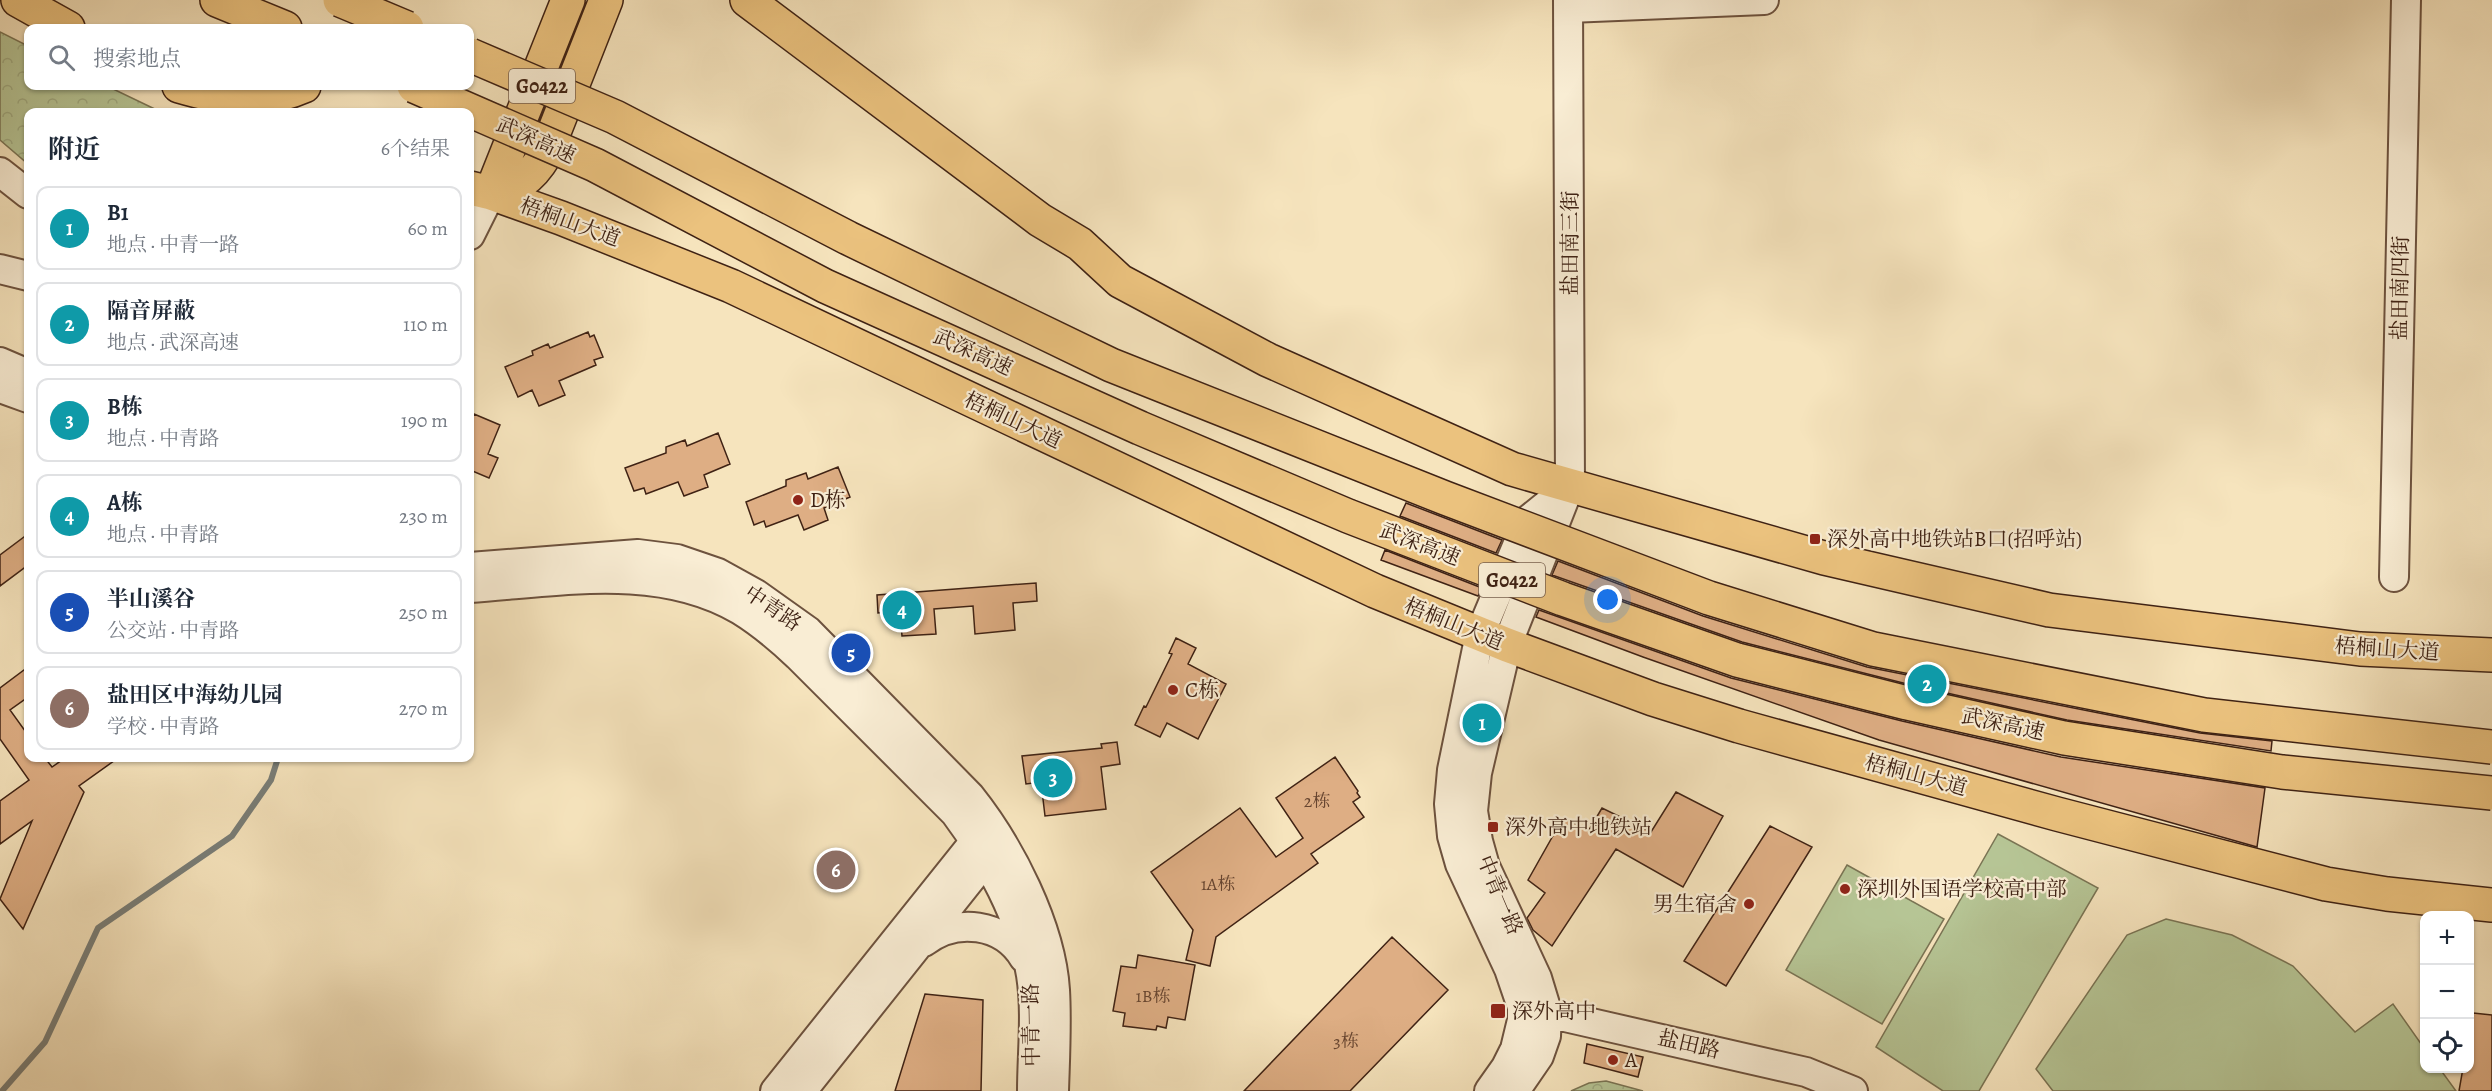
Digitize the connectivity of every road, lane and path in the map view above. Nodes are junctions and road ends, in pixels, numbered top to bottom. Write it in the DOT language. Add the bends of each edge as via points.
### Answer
graph roads {
  1 [pos="18,0"];
  2 [pos="217,0"];
  3 [pos="340,0"];
  4 [pos="382,0"];
  5 [pos="567,0"];
  6 [pos="606,0"];
  7 [pos="747,0"];
  8 [pos="1764,0"];
  9 [pos="2406,0"];
  10 [pos="1569,4"];
  11 [pos="272,23"];
  12 [pos="61,24"];
  13 [pos="365,24"];
  14 [pos="397,24"];
  15 [pos="474,57"];
  16 [pos="176,90"];
  17 [pos="193,90"];
  18 [pos="295,90"];
  19 [pos="423,90"];
  20 [pos="209,108"];
  21 [pos="464,108"];
  22 [pos="474,112"];
  23 [pos="0,171"];
  24 [pos="24,191"];
  25 [pos="480,191"];
  26 [pos="474,217"];
  27 [pos="0,269"];
  28 [pos="24,275"];
  29 [pos="0,362"];
  30 [pos="24,372"];
  31 [pos="0,388"];
  32 [pos="24,397"];
  33 [pos="1570,485"];
  34 [pos="474,567"];
  35 [pos="2394,577"];
  36 [pos="474,588"];
  37 [pos="1493,640"];
  38 [pos="2492,656"];
  39 [pos="2492,747"];
  40 [pos="2492,793"];
  41 [pos="985,845"];
  42 [pos="2492,905"];
  43 [pos="915,950"];
  44 [pos="1031,977"];
  45 [pos="1534,1009"];
  46 [pos="775,1091"];
  47 [pos="802,1091"];
  48 [pos="1032,1091"];
  49 [pos="1054,1091"];
  50 [pos="1489,1091"];
  51 [pos="1515,1091"];
  52 [pos="1853,1091"];
  1 -- 12 [label="main road"];
  2 -- 11 [label="main road"];
  3 -- 14 [label="main road, bridge"];
  4 -- 13 [label="main road"];
  5 -- 25 [label="main road"];
  6 -- 25 [label="main road" via="545,155 535,171 514,187"];
  7 -- 33 [label="main road, 梧桐山大道" via="1040,220 1080,244 1120,280 1268,360 1512,469"];
  8 -- 10 [label="street"];
  9 -- 35 [label="street, 盐田南四街"];
  10 -- 33 [label="street, 盐田南三街"];
  15 -- 39 [label="main road, G0422, bridge" via="615,117 848,238 1111,364 1434,494 1710,598 1873,649 2204,715"];
  16 -- 20 [label="main road"];
  17 -- 18 [label="main road" via="246,100"];
  19 -- 21 [label="main road, 武深高速 / G0422, bridge"];
  22 -- 40 [label="main road, 武深高速 / G0422, bridge" via="595,165 825,286 1140,428 1359,520 1563,599 1737,660 2064,738 2282,772"];
  23 -- 24 [label="street"];
  25 -- 26 [label="street"];
  25 -- 37 [label="main road, 梧桐山大道" via="731,286 1375,591"];
  27 -- 28 [label="street"];
  29 -- 30 [label="street"];
  31 -- 32 [label="street"];
  33 -- 37 [label="street, 中青一路" via="1528,520"];
  33 -- 38 [label="main road, 梧桐山大道" via="1824,558 2049,610 2360,649"];
  34 -- 41 [label="street, 中青路" via="658,555 698,565 738,583 790,617 830,652 952,776 984,813"];
  36 -- 41 [label="street, 中青路" via="610,578 639,580 685,587 733,606 769,631 819,676"];
  37 -- 42 [label="main road, 梧桐山大道" via="1696,714 2057,814 2326,884"];
  37 -- 45 [label="street, 中青一路" via="1473,811 1485,866 1537,978"];
  41 -- 43 [label="street"];
  41 -- 44 [label="street, 中青一路" via="1019,933"];
  41 -- 46 [label="street"];
  41 -- 49 [label="street, 中青一路" via="1025,888 1052,971 1056,1009"];
  43 -- 44 [label="street" via="948,929 986,928 1012,943 1024,958"];
  43 -- 47 [label="street"];
  44 -- 48 [label="street, 中青一路"];
  45 -- 50 [label="street, 中青一路" via="1522,1020 1515,1048"];
  45 -- 51 [label="street, 中青一路" via="1546,1036 1539,1056"];
  45 -- 52 [label="street, 盐田路" via="1806,1072"];
}
